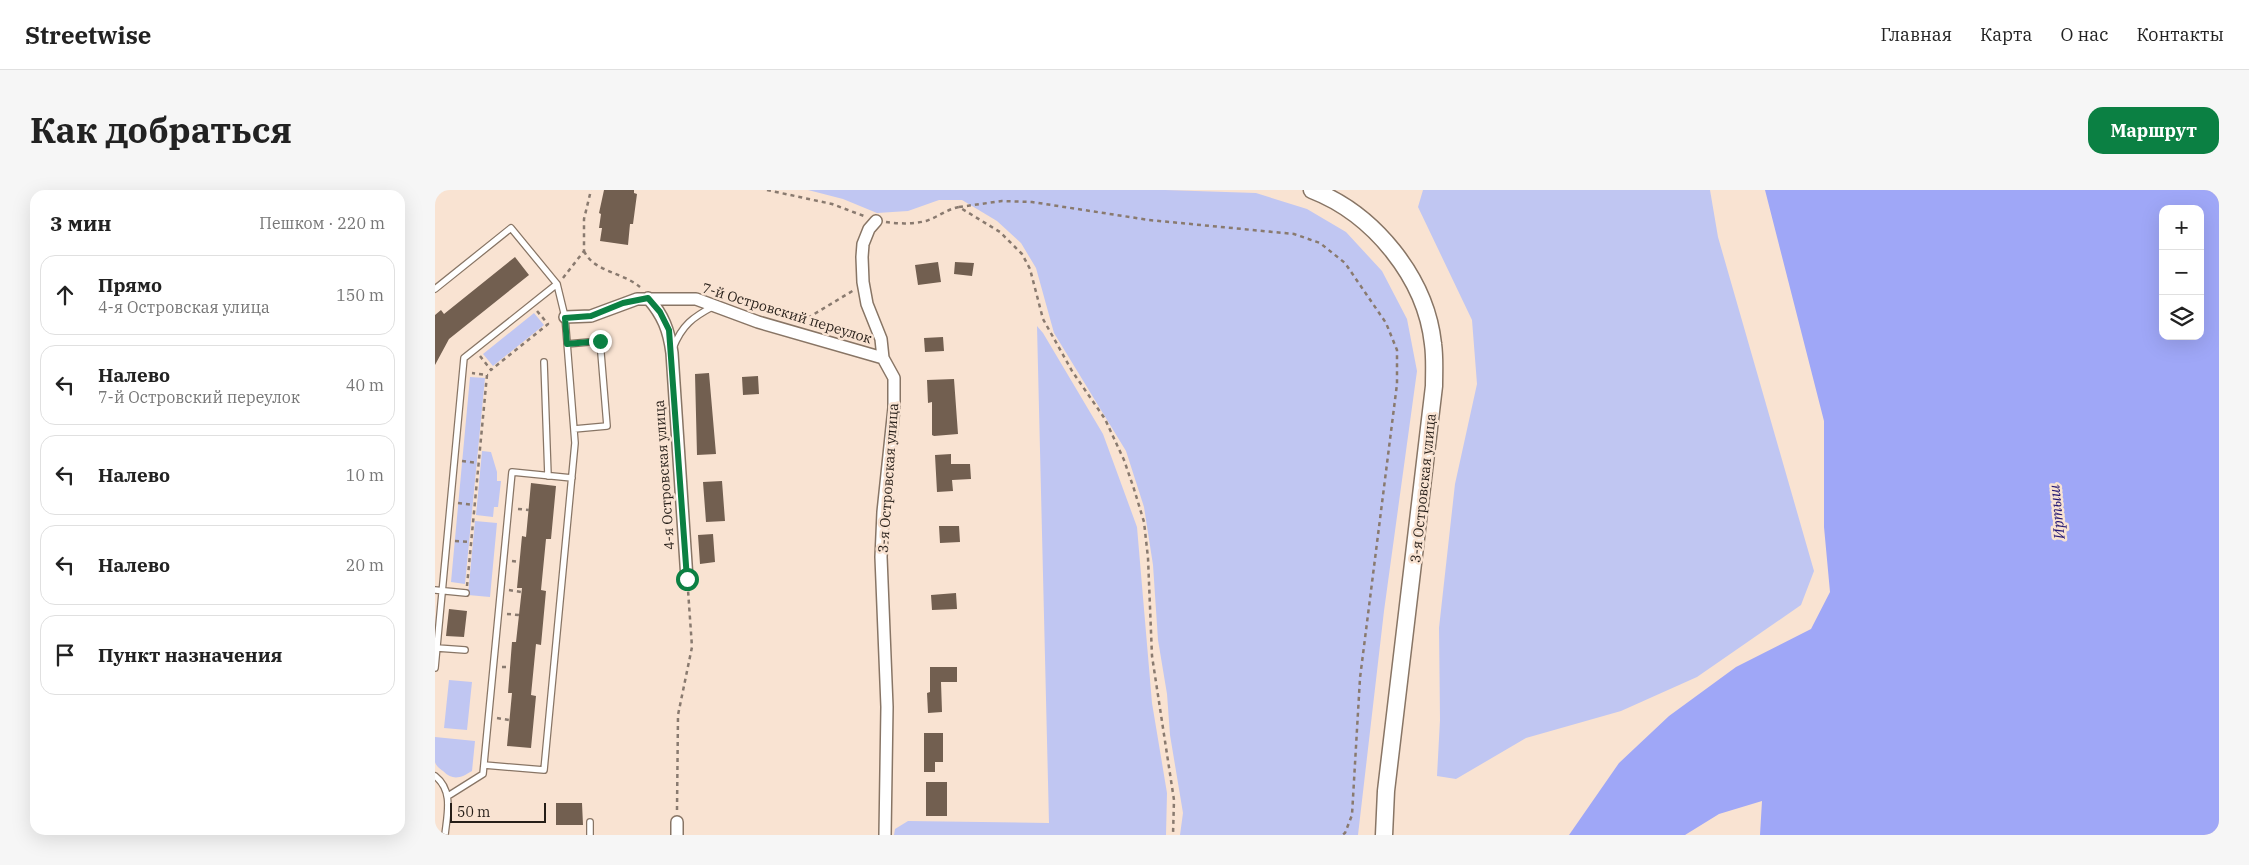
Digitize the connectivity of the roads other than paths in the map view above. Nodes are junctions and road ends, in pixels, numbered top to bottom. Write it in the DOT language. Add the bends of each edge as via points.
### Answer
graph roads {
  1 [pos="1312,190"];
  2 [pos="876,221"];
  3 [pos="557,284"];
  4 [pos="435,289"];
  5 [pos="648,298"];
  6 [pos="715,306"];
  7 [pos="565,318"];
  8 [pos="567,344"];
  9 [pos="672,352"];
  10 [pos="883,358"];
  11 [pos="544,362"];
  12 [pos="574,429"];
  13 [pos="548,476"];
  14 [pos="572,478"];
  15 [pos="687,579"];
  16 [pos="435,590"];
  17 [pos="442,591"];
  18 [pos="466,594"];
  19 [pos="437,648"];
  20 [pos="465,650"];
  21 [pos="435,668"];
  22 [pos="484,764"];
  23 [pos="435,776"];
  24 [pos="448,796"];
  25 [pos="590,822"];
  26 [pos="677,822"];
  27 [pos="445,835"];
  28 [pos="590,835"];
  29 [pos="677,835"];
  30 [pos="885,835"];
  31 [pos="1384,835"];
  1 -- 31 [label="main road, 3-я Островская улица" via="1348,209 1390,247 1410,276 1424,306 1433,343 1434,386 1386,790"];
  2 -- 10 [label="street, 3-я Островская улица" via="863,244 863,282 867,304 881,339"];
  3 -- 4 [label="lane" via="511,228"];
  3 -- 7 [label="lane"];
  3 -- 17 [label="lane" via="464,358"];
  5 -- 6 [label="street, 7-й Островский переулок" via="696,299"];
  5 -- 7 [label="street, 7-й Островский переулок" via="623,303 591,316"];
  5 -- 9 [label="street, 4-я Островская улица" via="666,324"];
  6 -- 9 [label="lane" via="694,316 679,333"];
  6 -- 10 [label="street, 7-й Островский переулок" via="758,322"];
  7 -- 8 [label="lane"];
  8 -- 12 [label="lane"];
  8 -- 12 [label="lane" via="600,341 607,426"];
  9 -- 15 [label="street, 4-я Островская улица"];
  10 -- 30 [label="street, 3-я Островская улица" via="893,378 894,408 881,557 887,707"];
  11 -- 13 [label="lane"];
  12 -- 14 [label="lane"];
  13 -- 14 [label="lane"];
  13 -- 22 [label="lane" via="512,472"];
  14 -- 22 [label="lane" via="544,770"];
  16 -- 17 [label="lane"];
  17 -- 18 [label="lane"];
  17 -- 19 [label="lane"];
  19 -- 20 [label="lane"];
  19 -- 21 [label="lane"];
  22 -- 24 [label="lane" via="483,774"];
  23 -- 24 [label="lane"];
  24 -- 27 [label="lane"];
  25 -- 28 [label="lane"];
  26 -- 29 [label="street"];
}
